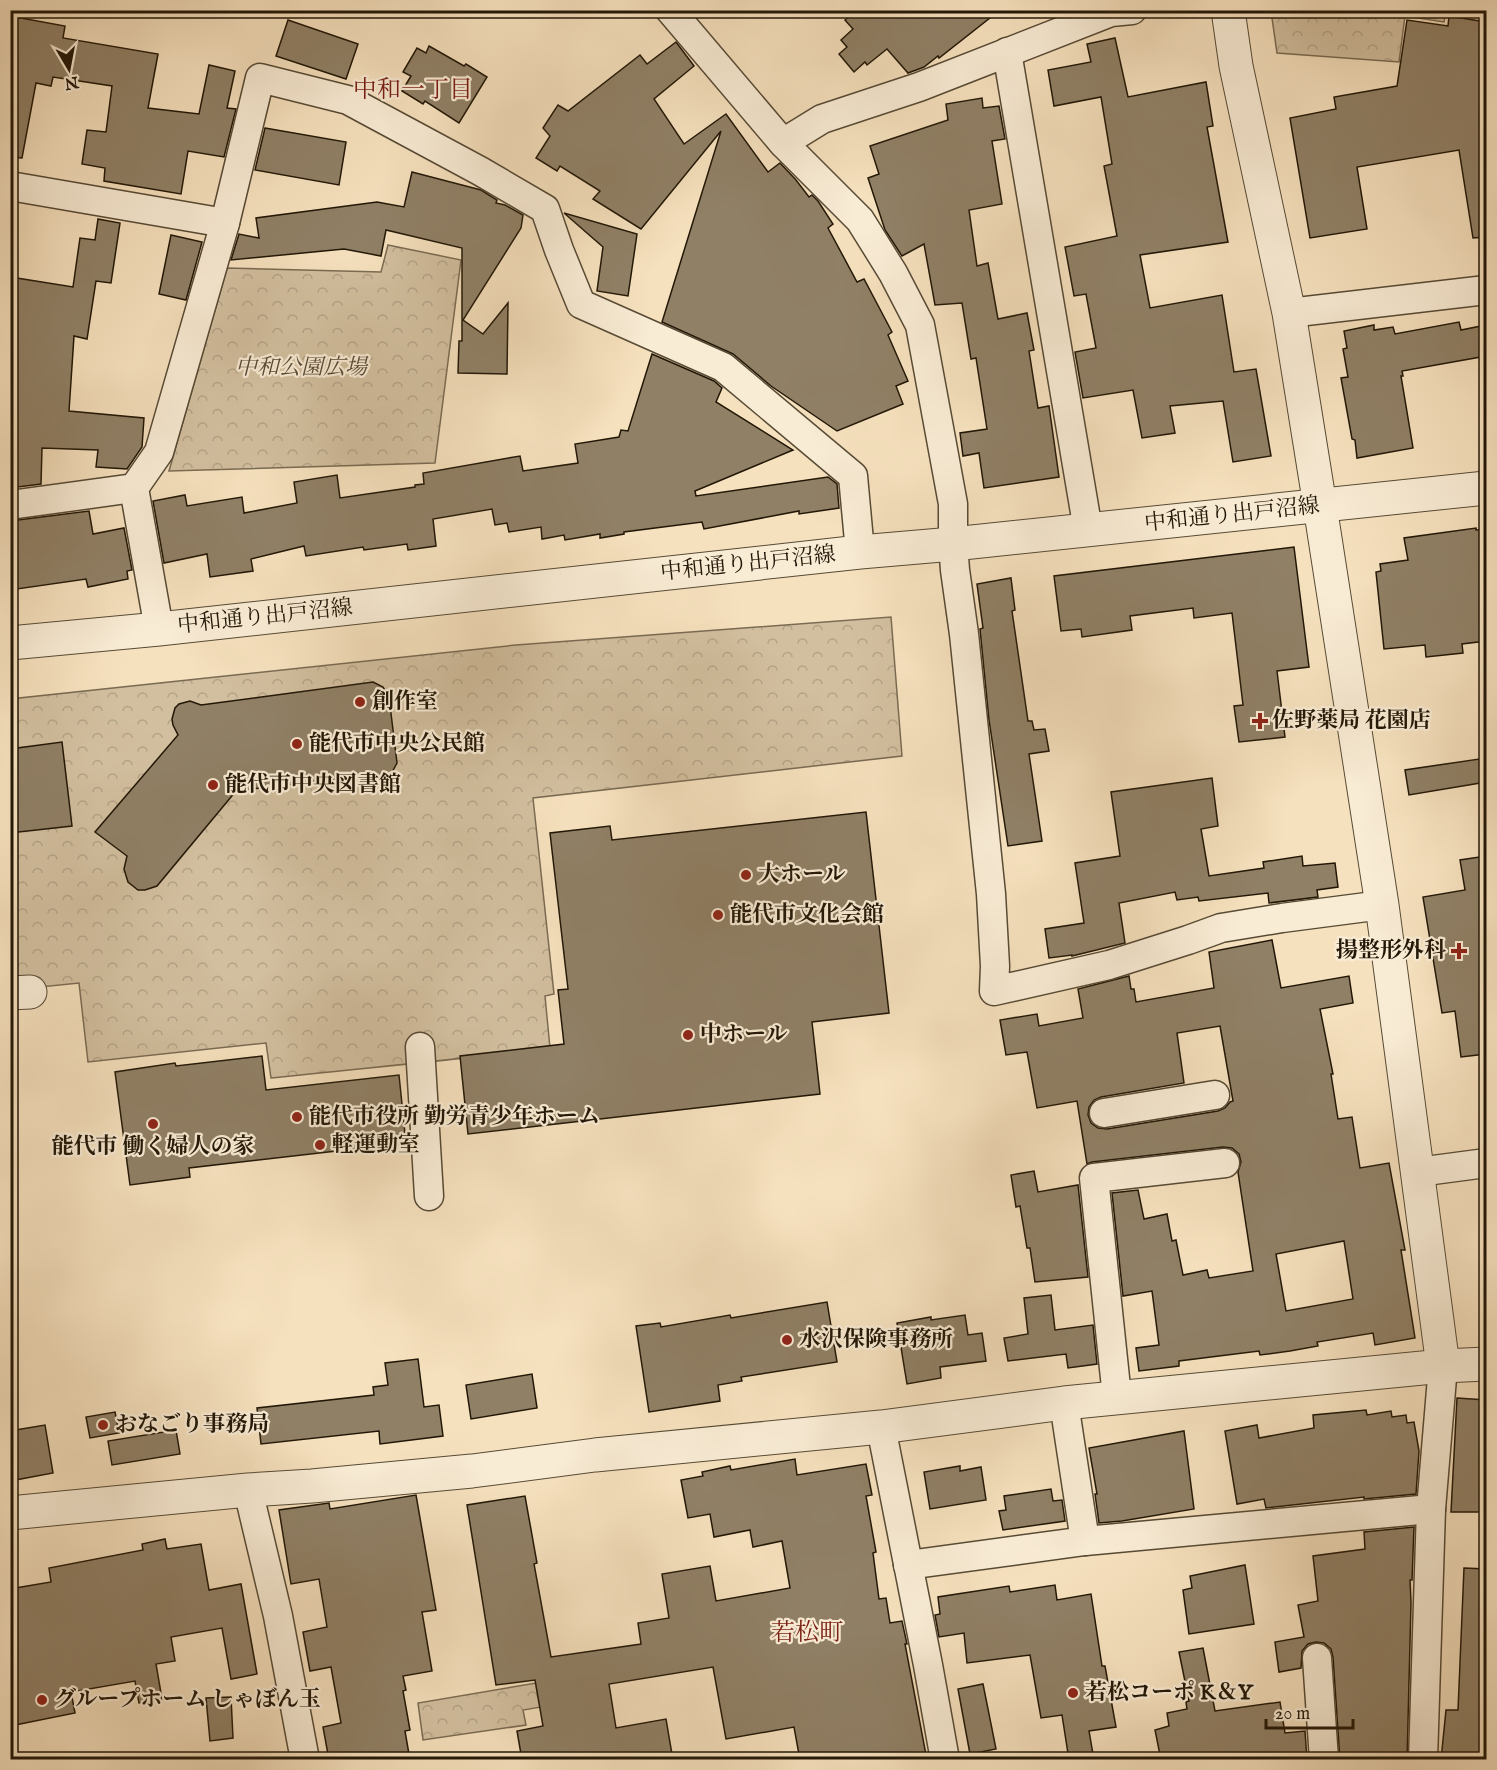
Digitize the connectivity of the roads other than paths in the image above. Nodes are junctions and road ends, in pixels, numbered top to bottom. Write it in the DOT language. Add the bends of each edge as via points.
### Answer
graph roads {
  1 [pos="670,10"];
  2 [pos="1132,10"];
  3 [pos="1228,10"];
  4 [pos="1007,52"];
  5 [pos="783,143"];
  6 [pos="10,186"];
  7 [pos="225,224"];
  8 [pos="1486,290"];
  9 [pos="1289,313"];
  10 [pos="134,488"];
  11 [pos="1486,488"];
  12 [pos="10,505"];
  13 [pos="1320,507"];
  14 [pos="1088,530"];
  15 [pos="953,544"];
  16 [pos="860,552"];
  17 [pos="159,629"];
  18 [pos="10,643"];
  19 [pos="1382,905"];
  20 [pos="420,1047"];
  21 [pos="1215,1095"];
  22 [pos="1104,1113"];
  23 [pos="1225,1163"];
  24 [pos="1486,1163"];
  25 [pos="1418,1172"];
  26 [pos="429,1196"];
  27 [pos="1486,1364"];
  28 [pos="1443,1366"];
  29 [pos="1117,1397"];
  30 [pos="1064,1403"];
  31 [pos="881,1427"];
  32 [pos="248,1490"];
  33 [pos="1431,1509"];
  34 [pos="10,1513"];
  35 [pos="1085,1541"];
  36 [pos="908,1565"];
  37 [pos="1317,1658"];
  38 [pos="305,1760"];
  39 [pos="945,1760"];
  40 [pos="1324,1760"];
  41 [pos="1423,1760"];
  1 -- 5 [label="street"];
  2 -- 4 [label="street" via="1111,12"];
  3 -- 9 [label="street" via="1236,66"];
  4 -- 5 [label="street" via="822,119"];
  4 -- 14 [label="street"];
  5 -- 15 [label="street" via="860,220 920,325 952,504"];
  6 -- 7 [label="street"];
  7 -- 10 [label="street" via="159,452"];
  7 -- 16 [label="street" via="260,78 348,100 545,209 580,304 723,367 853,476"];
  8 -- 9 [label="street"];
  9 -- 13 [label="street"];
  10 -- 12 [label="street"];
  10 -- 17 [label="street"];
  11 -- 13 [label="street, 中和通り出戸沼線"];
  13 -- 14 [label="street, 中和通り出戸沼線"];
  13 -- 19 [label="street"];
  14 -- 15 [label="street, 中和通り出戸沼線"];
  15 -- 16 [label="street, 中和通り出戸沼線"];
  15 -- 19 [label="street" via="991,894 994,991 1109,965 1221,928"];
  16 -- 17 [label="street, 中和通り出戸沼線"];
  17 -- 18 [label="street, 中和通り出戸沼線"];
  19 -- 25 [label="street"];
  20 -- 26 [label="street"];
  21 -- 22 [label="street"];
  23 -- 29 [label="street" via="1094,1178"];
  24 -- 25 [label="street"];
  25 -- 28 [label="street"];
  27 -- 28 [label="street"];
  28 -- 29 [label="street"];
  28 -- 33 [label="street"];
  29 -- 30 [label="street"];
  30 -- 31 [label="street"];
  30 -- 35 [label="street"];
  31 -- 32 [label="street" via="472,1471"];
  31 -- 36 [label="street"];
  32 -- 34 [label="street"];
  32 -- 38 [label="street" via="278,1616"];
  33 -- 35 [label="street"];
  33 -- 41 [label="street"];
  35 -- 36 [label="street"];
  36 -- 39 [label="street"];
  37 -- 40 [label="street"];
}
